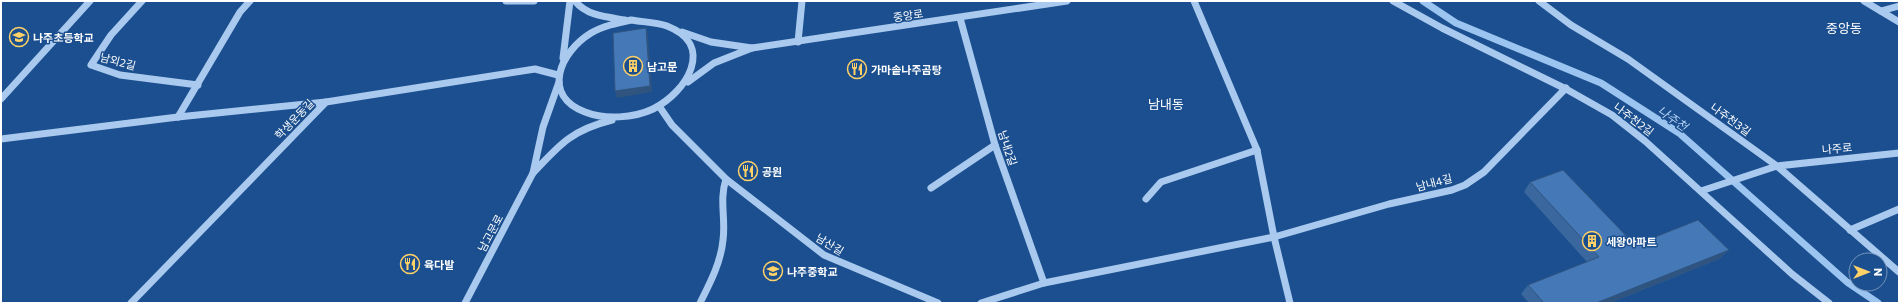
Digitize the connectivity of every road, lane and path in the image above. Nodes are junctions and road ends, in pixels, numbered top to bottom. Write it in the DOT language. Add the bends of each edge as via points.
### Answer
graph roads {
  1 [pos="90,1"];
  2 [pos="142,1"];
  3 [pos="250,1"];
  4 [pos="506,1"];
  5 [pos="534,1"];
  6 [pos="570,1"];
  7 [pos="575,1"];
  8 [pos="802,1"];
  9 [pos="1067,1"];
  10 [pos="1194,1"];
  11 [pos="1393,1"];
  12 [pos="1539,1"];
  13 [pos="1864,1"];
  14 [pos="1899,6"];
  15 [pos="1881,11"];
  16 [pos="960,18"];
  17 [pos="631,20"];
  18 [pos="1899,22"];
  19 [pos="669,26"];
  20 [pos="798,42"];
  21 [pos="752,48"];
  22 [pos="563,60"];
  23 [pos="559,79"];
  24 [pos="688,82"];
  25 [pos="198,85"];
  26 [pos="1566,88"];
  27 [pos="1,99"];
  28 [pos="326,102"];
  29 [pos="659,106"];
  30 [pos="630,116"];
  31 [pos="178,117"];
  32 [pos="1,139"];
  33 [pos="995,146"];
  34 [pos="1257,150"];
  35 [pos="1899,153"];
  36 [pos="1777,166"];
  37 [pos="533,173"];
  38 [pos="726,179"];
  39 [pos="931,188"];
  40 [pos="1701,191"];
  41 [pos="1146,199"];
  42 [pos="1899,208"];
  43 [pos="1850,230"];
  44 [pos="1274,237"];
  45 [pos="1899,272"];
  46 [pos="1044,283"];
  47 [pos="131,303"];
  48 [pos="465,303"];
  49 [pos="700,303"];
  50 [pos="938,303"];
  51 [pos="980,303"];
  52 [pos="1290,303"];
  53 [pos="1829,303"];
  1 -- 27 [label="street"];
  2 -- 25 [label="street, 남외2길" via="111,35 91,64 120,75"];
  3 -- 25 [label="street" via="240,12"];
  4 -- 5 [label="street"];
  6 -- 22 [label="street"];
  7 -- 17 [label="street" via="595,14"];
  8 -- 20 [label="street"];
  9 -- 16 [label="street, 중앙로"];
  10 -- 34 [label="street"];
  11 -- 26 [label="street, 나주천2길" via="1421,18"];
  12 -- 36 [label="street, 나주천3길" via="1571,25 1628,59"];
  13 -- 15 [label="street"];
  14 -- 15 [label="street"];
  15 -- 18 [label="street"];
  16 -- 20 [label="street, 중앙로"];
  16 -- 33 [label="street, 남내2길"];
  17 -- 19 [label="street" via="651,21"];
  17 -- 22 [label="street" via="590,33 574,45"];
  19 -- 21 [label="street" via="697,38"];
  19 -- 24 [label="street" via="684,36 693,50 694,65"];
  20 -- 21 [label="street, 중앙로"];
  21 -- 24 [label="street" via="714,64"];
  22 -- 23 [label="street"];
  23 -- 28 [label="street, 학생운동길" via="535,69"];
  23 -- 30 [label="street" via="561,90 570,104 585,113 606,118"];
  23 -- 37 [label="street" via="538,142"];
  24 -- 29 [label="street" via="674,97"];
  25 -- 31 [label="street"];
  26 -- 40 [label="street, 나주천2길" via="1592,102 1645,140"];
  26 -- 44 [label="street, 남내4길" via="1484,172 1465,185"];
  28 -- 31 [label="street"];
  28 -- 47 [label="street, 학생운동길"];
  29 -- 30 [label="street"];
  29 -- 38 [label="street, 남산길" via="672,125"];
  30 -- 37 [label="street" via="596,123 574,132"];
  31 -- 32 [label="street"];
  33 -- 39 [label="street"];
  33 -- 46 [label="street, 남내2길"];
  34 -- 41 [label="street" via="1161,182"];
  34 -- 44 [label="street"];
  35 -- 36 [label="street, 나주로"];
  36 -- 40 [label="street, 나주로"];
  36 -- 43 [label="street, 나주천3길"];
  37 -- 48 [label="street, 남고문로"];
  38 -- 49 [label="street" via="721,191 724,231 719,265"];
  38 -- 50 [label="street, 남산길" via="824,255"];
  40 -- 53 [label="street, 나주천2길" via="1792,274"];
  42 -- 43 [label="street"];
  43 -- 45 [label="street, 나주천3길"];
  44 -- 46 [label="street, 남내4길"];
  44 -- 52 [label="street"];
  46 -- 51 [label="street, 남내4길"];
}
